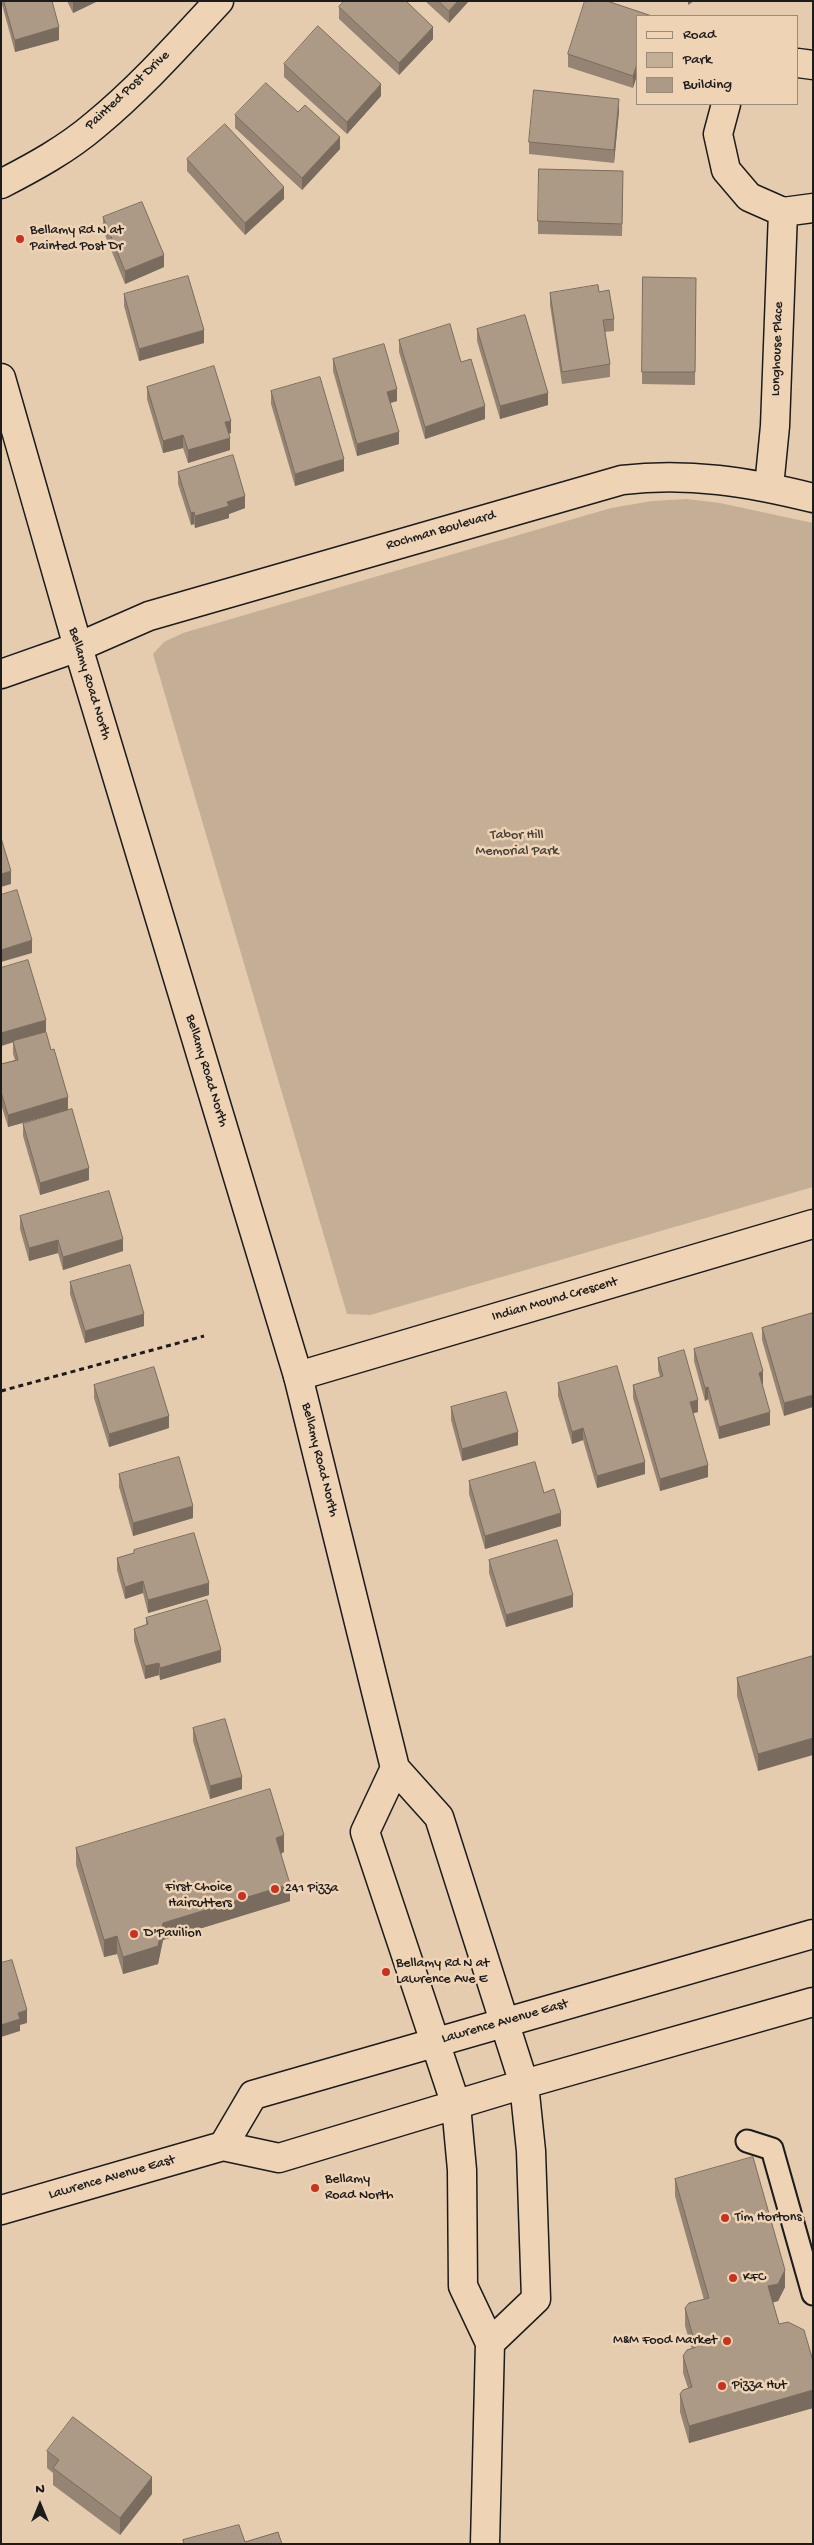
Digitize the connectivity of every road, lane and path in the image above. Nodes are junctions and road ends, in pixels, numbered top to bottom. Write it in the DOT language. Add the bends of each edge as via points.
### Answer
graph roads {
  1 [pos="220,1"];
  2 [pos="799,62"];
  3 [pos="813,65"];
  4 [pos="726,105"];
  5 [pos="1,184"];
  6 [pos="813,208"];
  7 [pos="782,212"];
  8 [pos="1,378"];
  9 [pos="769,487"];
  10 [pos="813,498"];
  11 [pos="78,647"];
  12 [pos="1,674"];
  13 [pos="813,1224"];
  14 [pos="204,1336"];
  15 [pos="298,1376"];
  16 [pos="1,1391"];
  17 [pos="394,1768"];
  18 [pos="813,1934"];
  19 [pos="813,2002"];
  20 [pos="503,2021"];
  21 [pos="435,2043"];
  22 [pos="524,2084"];
  23 [pos="456,2105"];
  24 [pos="747,2140"];
  25 [pos="223,2146"];
  26 [pos="1,2210"];
  27 [pos="813,2294"];
  28 [pos="490,2343"];
  29 [pos="486,2544"];
  1 -- 5 [label="street, Painted Post Drive" via="139,85 94,126 39,164"];
  2 -- 3 [label="street"];
  4 -- 7 [label="street" via="718,134 726,170 749,197"];
  6 -- 7 [label="street"];
  7 -- 9 [label="street, Longhouse Place" via="775,426"];
  8 -- 11 [label="street, Bellamy Road North"];
  9 -- 10 [label="street, Rochman Boulevard"];
  9 -- 11 [label="street, Rochman Boulevard" via="712,478 652,476 622,480 149,616"];
  11 -- 12 [label="street, Rochman Boulevard"];
  11 -- 15 [label="street, Bellamy Road North"];
  13 -- 15 [label="street, Indian Mound Crescent"];
  14 -- 16 [label="path"];
  15 -- 17 [label="street, Bellamy Road North"];
  17 -- 20 [label="street, Bellamy Road North" via="439,1817"];
  17 -- 21 [label="street" via="366,1832"];
  18 -- 20 [label="street, Lawrence Avenue East"];
  19 -- 22 [label="street, Lawrence Avenue East"];
  20 -- 21 [label="street, Lawrence Avenue East"];
  20 -- 22 [label="street, Bellamy Road North"];
  21 -- 23 [label="street"];
  21 -- 25 [label="street, Lawrence Avenue East" via="253,2095"];
  22 -- 23 [label="street, Lawrence Avenue East"];
  22 -- 28 [label="street, Bellamy Road North" via="531,2151 536,2299"];
  23 -- 25 [label="street, Lawrence Avenue East" via="280,2158"];
  23 -- 28 [label="street" via="462,2170 463,2286"];
  24 -- 27 [label="lane" via="772,2149"];
  25 -- 26 [label="street, Lawrence Avenue East"];
  28 -- 29 [label="street"];
}
